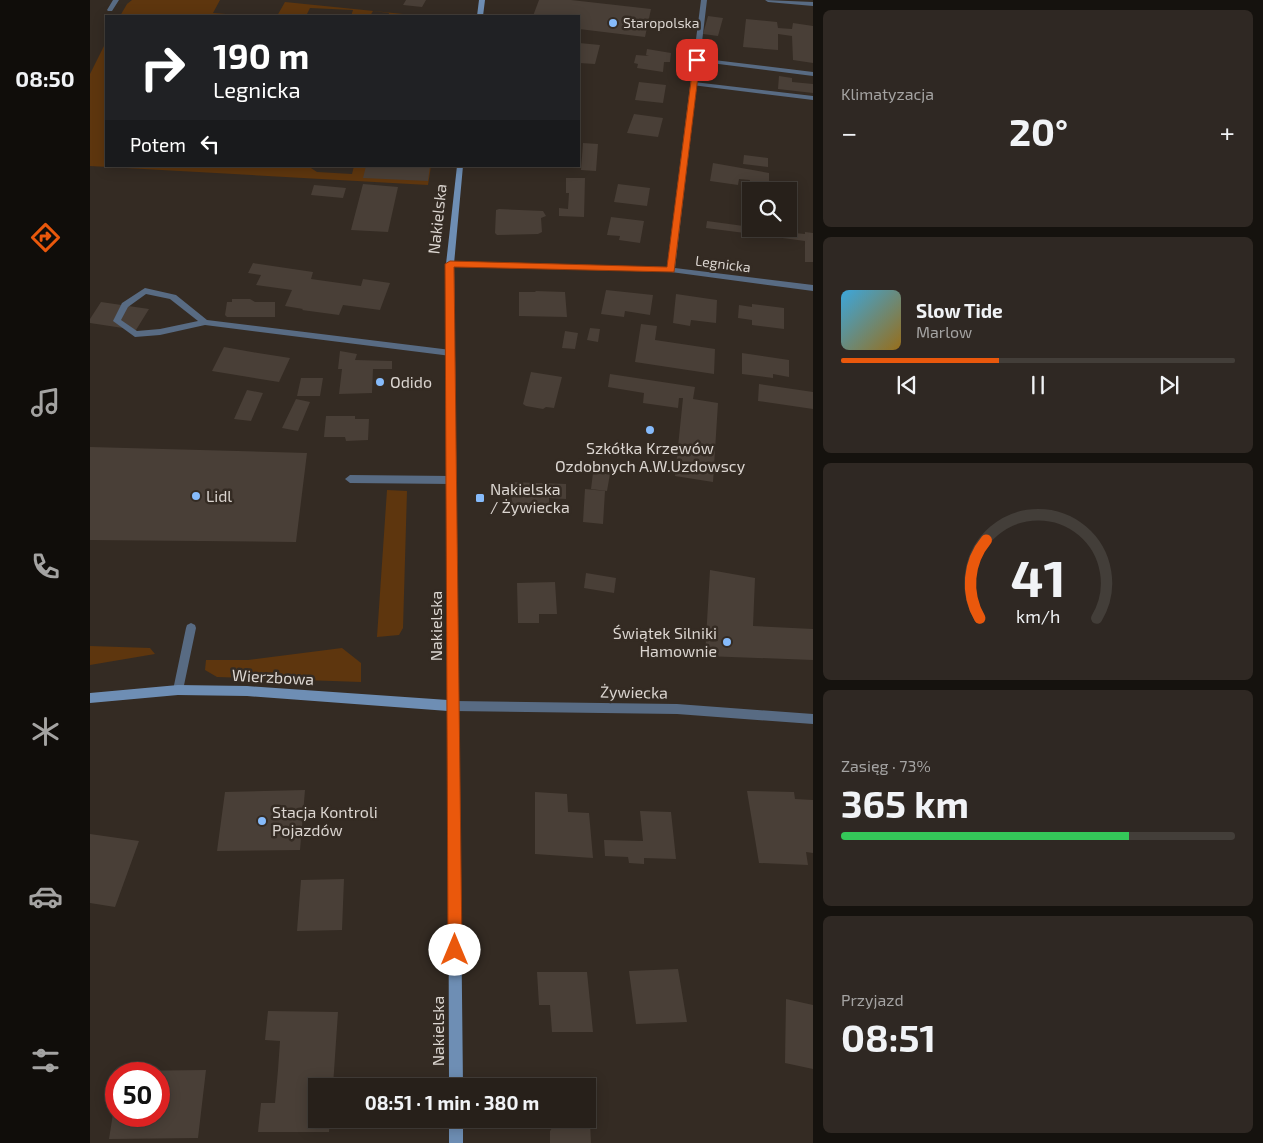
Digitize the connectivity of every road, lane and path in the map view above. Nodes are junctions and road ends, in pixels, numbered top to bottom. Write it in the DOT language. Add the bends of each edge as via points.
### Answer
graph roads {
  1 [pos="116,0"];
  2 [pos="482,0"];
  3 [pos="704,0"];
  4 [pos="769,0"];
  5 [pos="813,4"];
  6 [pos="110,10"];
  7 [pos="480,15"];
  8 [pos="697,60"];
  9 [pos="813,74"];
  10 [pos="694,84"];
  11 [pos="813,98"];
  12 [pos="460,167"];
  13 [pos="450,264"];
  14 [pos="671,270"];
  15 [pos="813,288"];
  16 [pos="206,322"];
  17 [pos="451,353"];
  18 [pos="350,479"];
  19 [pos="452,480"];
  20 [pos="190,628"];
  21 [pos="178,690"];
  22 [pos="90,698"];
  23 [pos="454,706"];
  24 [pos="813,719"];
  25 [pos="456,1078"];
  26 [pos="456,1128"];
  27 [pos="456,1143"];
  1 -- 6 [label="street"];
  2 -- 7 [label="main road"];
  3 -- 8 [label="street"];
  4 -- 5 [label="street"];
  8 -- 9 [label="street"];
  8 -- 10 [label="street"];
  10 -- 11 [label="street"];
  10 -- 14 [label="street"];
  12 -- 13 [label="main road, Nakielska"];
  13 -- 14 [label="street, Legnicka"];
  13 -- 17 [label="main road, Nakielska"];
  14 -- 15 [label="street, Legnicka"];
  16 -- 16 [label="street" via="136,334 117,321 125,305 145,291 173,297"];
  16 -- 17 [label="street"];
  17 -- 19 [label="main road, Nakielska"];
  18 -- 19 [label="street"];
  19 -- 23 [label="main road, Nakielska"];
  20 -- 21 [label="street"];
  21 -- 22 [label="main road, Wierzbowa"];
  21 -- 23 [label="main road, Wierzbowa" via="247,691"];
  23 -- 24 [label="street, Żywiecka" via="677,709"];
  23 -- 25 [label="main road, Nakielska"];
  26 -- 27 [label="main road"];
}
